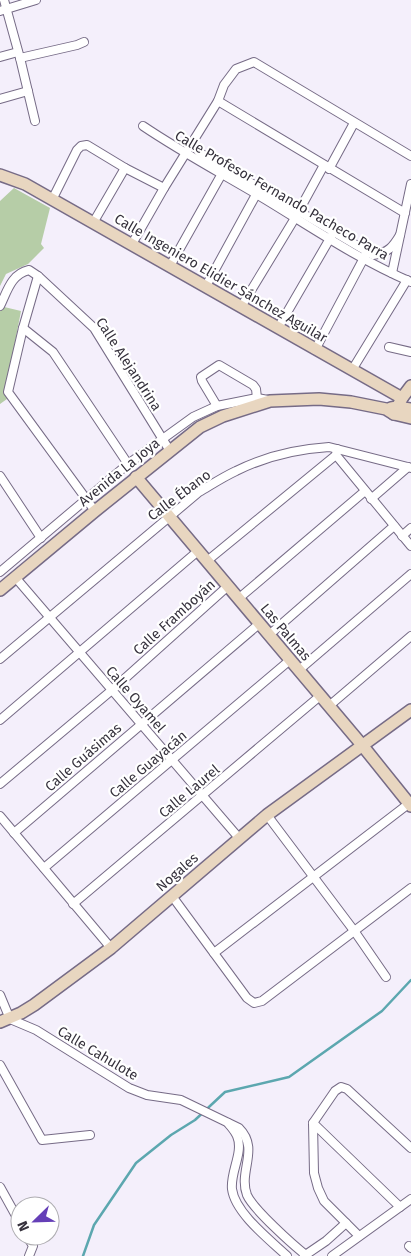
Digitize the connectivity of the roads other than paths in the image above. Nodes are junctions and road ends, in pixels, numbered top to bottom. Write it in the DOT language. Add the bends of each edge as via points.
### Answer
graph roads {
  1 [pos="4,0"];
  2 [pos="36,0"];
  3 [pos="3,10"];
  4 [pos="84,42"];
  5 [pos="20,55"];
  6 [pos="0,57"];
  7 [pos="28,91"];
  8 [pos="0,99"];
  9 [pos="218,101"];
  10 [pos="34,121"];
  11 [pos="354,122"];
  12 [pos="143,126"];
  13 [pos="192,143"];
  14 [pos="185,154"];
  15 [pos="411,156"];
  16 [pos="327,167"];
  17 [pos="125,168"];
  18 [pos="223,171"];
  19 [pos="0,175"];
  20 [pos="411,184"];
  21 [pos="164,188"];
  22 [pos="258,191"];
  23 [pos="52,200"];
  24 [pos="405,213"];
  25 [pos="297,215"];
  26 [pos="93,223"];
  27 [pos="332,235"];
  28 [pos="400,235"];
  29 [pos="132,244"];
  30 [pos="366,255"];
  31 [pos="170,266"];
  32 [pos="392,273"];
  33 [pos="38,276"];
  34 [pos="409,281"];
  35 [pos="206,286"];
  36 [pos="0,306"];
  37 [pos="241,308"];
  38 [pos="23,328"];
  39 [pos="278,328"];
  40 [pos="390,347"];
  41 [pos="315,350"];
  42 [pos="411,352"];
  43 [pos="352,370"];
  44 [pos="411,386"];
  45 [pos="257,398"];
  46 [pos="270,401"];
  47 [pos="217,406"];
  48 [pos="395,407"];
  49 [pos="411,409"];
  50 [pos="411,418"];
  51 [pos="162,438"];
  52 [pos="170,451"];
  53 [pos="336,452"];
  54 [pos="128,464"];
  55 [pos="409,468"];
  56 [pos="0,476"];
  57 [pos="136,477"];
  58 [pos="365,491"];
  59 [pos="371,499"];
  60 [pos="85,500"];
  61 [pos="95,510"];
  62 [pos="169,517"];
  63 [pos="394,526"];
  64 [pos="411,528"];
  65 [pos="402,536"];
  66 [pos="41,538"];
  67 [pos="411,546"];
  68 [pos="198,551"];
  69 [pos="207,561"];
  70 [pos="0,572"];
  71 [pos="411,574"];
  72 [pos="15,577"];
  73 [pos="228,586"];
  74 [pos="0,590"];
  75 [pos="238,598"];
  76 [pos="50,618"];
  77 [pos="259,624"];
  78 [pos="269,635"];
  79 [pos="411,636"];
  80 [pos="80,653"];
  81 [pos="0,659"];
  82 [pos="290,660"];
  83 [pos="299,670"];
  84 [pos="112,690"];
  85 [pos="320,696"];
  86 [pos="329,706"];
  87 [pos="411,710"];
  88 [pos="0,720"];
  89 [pos="141,724"];
  90 [pos="362,745"];
  91 [pos="172,760"];
  92 [pos="0,784"];
  93 [pos="202,796"];
  94 [pos="410,804"];
  95 [pos="267,815"];
  96 [pos="0,816"];
  97 [pos="14,833"];
  98 [pos="239,838"];
  99 [pos="44,868"];
  100 [pos="314,878"];
  101 [pos="411,888"];
  102 [pos="172,896"];
  103 [pos="73,904"];
  104 [pos="354,932"];
  105 [pos="111,948"];
  106 [pos="214,953"];
  107 [pos="386,977"];
  108 [pos="0,995"];
  109 [pos="5,1020"];
  110 [pos="0,1065"];
  111 [pos="224,1119"];
  112 [pos="313,1123"];
  113 [pos="90,1135"];
  114 [pos="411,1148"];
  115 [pos="0,1187"];
  116 [pos="411,1199"];
  117 [pos="10,1205"];
  118 [pos="400,1207"];
  119 [pos="346,1223"];
  120 [pos="359,1236"];
  121 [pos="326,1241"];
  122 [pos="334,1255"];
  123 [pos="287,1256"];
  124 [pos="305,1256"];
  1 -- 3 [label="street"];
  2 -- 3 [label="street"];
  3 -- 5 [label="street"];
  4 -- 5 [label="street"];
  5 -- 6 [label="street"];
  5 -- 7 [label="street"];
  7 -- 8 [label="street"];
  7 -- 10 [label="street"];
  9 -- 11 [label="street" via="236,68 254,62"];
  9 -- 13 [label="street"];
  9 -- 16 [label="street"];
  11 -- 15 [label="street"];
  11 -- 16 [label="street"];
  12 -- 14 [label="street, Calle Profesor Fernando Pacheco Parra"];
  13 -- 14 [label="street"];
  13 -- 18 [label="street"];
  14 -- 18 [label="street, Calle Profesor Fernando Pacheco Parra"];
  14 -- 21 [label="street"];
  16 -- 24 [label="street"];
  16 -- 25 [label="street"];
  17 -- 21 [label="street"];
  17 -- 23 [label="street" via="87,145 81,146"];
  17 -- 26 [label="street"];
  18 -- 22 [label="street, Calle Profesor Fernando Pacheco Parra"];
  18 -- 31 [label="street"];
  19 -- 23 [label="street, Calle Ingeniero Elidier Sánchez Aguilar" via="25,184"];
  20 -- 24 [label="street"];
  21 -- 29 [label="street"];
  22 -- 25 [label="street, Calle Profesor Fernando Pacheco Parra"];
  22 -- 35 [label="street"];
  23 -- 26 [label="street, Calle Ingeniero Elidier Sánchez Aguilar"];
  24 -- 28 [label="street"];
  25 -- 27 [label="street, Calle Profesor Fernando Pacheco Parra"];
  25 -- 37 [label="street"];
  26 -- 29 [label="street, Calle Ingeniero Elidier Sánchez Aguilar"];
  27 -- 30 [label="street, Calle Profesor Fernando Pacheco Parra"];
  27 -- 39 [label="street"];
  28 -- 30 [label="street" via="391,249 381,254"];
  28 -- 32 [label="street"];
  29 -- 31 [label="street, Calle Ingeniero Elidier Sánchez Aguilar"];
  30 -- 32 [label="street, Calle Profesor Fernando Pacheco Parra"];
  30 -- 41 [label="street"];
  31 -- 35 [label="street, Calle Ingeniero Elidier Sánchez Aguilar"];
  32 -- 34 [label="street, Calle Profesor Fernando Pacheco Parra"];
  33 -- 36 [label="street" via="29,270 21,272 13,279"];
  33 -- 38 [label="street"];
  33 -- 51 [label="street, Calle Alejandrina" via="94,328"];
  34 -- 43 [label="street"];
  35 -- 37 [label="street, Calle Ingeniero Elidier Sánchez Aguilar"];
  37 -- 39 [label="street, Calle Ingeniero Elidier Sánchez Aguilar"];
  38 -- 54 [label="street" via="53,352"];
  38 -- 60 [label="street" via="8,392"];
  39 -- 41 [label="street, Calle Ingeniero Elidier Sánchez Aguilar"];
  40 -- 42 [label="street"];
  41 -- 43 [label="street, Calle Ingeniero Elidier Sánchez Aguilar"];
  43 -- 48 [label="street, Calle Ingeniero Elidier Sánchez Aguilar"];
  44 -- 48 [label="street"];
  45 -- 46 [label="street, Avenida La Joya"];
  45 -- 47 [label="street, Avenida La Joya"];
  45 -- 47 [label="street" via="253,385 219,365 201,377"];
  46 -- 48 [label="street, Avenida La Joya" via="319,399"];
  46 -- 52 [label="street, Avenida La Joya" via="200,427"];
  47 -- 51 [label="street, Avenida La Joya" via="193,417"];
  48 -- 49 [label="street, Avenida La Joya"];
  48 -- 50 [label="street, Avenida La Joya"];
  51 -- 52 [label="street, Calle Alejandrina"];
  51 -- 54 [label="street, Avenida La Joya"];
  52 -- 57 [label="street, Avenida La Joya"];
  53 -- 55 [label="street, Calle Ébano"];
  53 -- 58 [label="street"];
  53 -- 62 [label="street, Calle Ébano" via="329,447 315,448 269,457 235,471 199,492"];
  53 -- 69 [label="street"];
  54 -- 60 [label="street, Avenida La Joya"];
  55 -- 59 [label="street"];
  56 -- 66 [label="street"];
  57 -- 61 [label="street, Avenida La Joya"];
  57 -- 62 [label="street, Las Palmas"];
  58 -- 59 [label="street"];
  58 -- 75 [label="street"];
  59 -- 63 [label="street"];
  60 -- 61 [label="street"];
  60 -- 66 [label="street, Avenida La Joya"];
  61 -- 72 [label="street, Avenida La Joya"];
  62 -- 68 [label="street, Las Palmas"];
  62 -- 76 [label="street, Calle Ébano"];
  63 -- 65 [label="street"];
  63 -- 78 [label="street"];
  64 -- 65 [label="street"];
  65 -- 67 [label="street"];
  66 -- 70 [label="street, Avenida La Joya"];
  68 -- 69 [label="street, Las Palmas"];
  68 -- 80 [label="street"];
  69 -- 73 [label="street, Las Palmas"];
  71 -- 83 [label="street"];
  72 -- 74 [label="street, Avenida La Joya"];
  72 -- 76 [label="street, Calle Oyamel"];
  73 -- 75 [label="street, Las Palmas"];
  73 -- 84 [label="street, Calle Framboyán"];
  75 -- 77 [label="street, Las Palmas"];
  76 -- 80 [label="street, Calle Oyamel"];
  76 -- 81 [label="street, Calle Ébano"];
  77 -- 78 [label="street, Las Palmas"];
  77 -- 89 [label="street, Calle Guásimas"];
  78 -- 82 [label="street, Las Palmas"];
  79 -- 86 [label="street"];
  80 -- 84 [label="street, Calle Oyamel"];
  80 -- 88 [label="street"];
  82 -- 83 [label="street, Las Palmas"];
  82 -- 91 [label="street, Calle Guayacán"];
  83 -- 85 [label="street, Las Palmas"];
  84 -- 89 [label="street, Calle Oyamel"];
  84 -- 92 [label="street, Calle Framboyán"];
  85 -- 86 [label="street, Las Palmas"];
  85 -- 93 [label="street, Calle Laurel"];
  86 -- 90 [label="street, Las Palmas"];
  87 -- 90 [label="street, Nogales"];
  89 -- 91 [label="street, Calle Oyamel"];
  89 -- 97 [label="street, Calle Guásimas"];
  90 -- 94 [label="street, Las Palmas"];
  90 -- 95 [label="street, Nogales"];
  91 -- 93 [label="street, Calle Oyamel"];
  91 -- 99 [label="street, Calle Guayacán"];
  93 -- 98 [label="street, Calle Oyamel"];
  93 -- 103 [label="street, Calle Laurel"];
  94 -- 100 [label="street"];
  95 -- 98 [label="street, Nogales"];
  95 -- 100 [label="street"];
  96 -- 97 [label="street"];
  97 -- 99 [label="street"];
  98 -- 102 [label="street, Nogales"];
  99 -- 103 [label="street"];
  100 -- 104 [label="street"];
  100 -- 106 [label="street"];
  101 -- 104 [label="street"];
  102 -- 105 [label="street, Nogales"];
  102 -- 106 [label="street"];
  103 -- 105 [label="street"];
  104 -- 106 [label="street" via="262,1001 254,1003"];
  104 -- 107 [label="street"];
  105 -- 109 [label="street, Nogales" via="34,1005"];
  108 -- 109 [label="street"];
  109 -- 111 [label="street, Calle Cahulote" via="36,1030 129,1088 147,1095 186,1102"];
  110 -- 113 [label="street" via="42,1140"];
  111 -- 123 [label="street" via="239,1144 232,1177 232,1191 237,1202 249,1219"];
  111 -- 124 [label="street, Calle Cahulote" via="245,1134 249,1144 244,1179 253,1205"];
  112 -- 114 [label="street" via="335,1091 347,1088"];
  112 -- 118 [label="street"];
  112 -- 119 [label="street" via="314,1173 318,1188 324,1202"];
  115 -- 117 [label="street"];
  116 -- 118 [label="street"];
  118 -- 120 [label="street"];
  119 -- 120 [label="street"];
  119 -- 121 [label="street"];
  120 -- 122 [label="street"];
  121 -- 122 [label="street"];
  121 -- 124 [label="street"];
}
